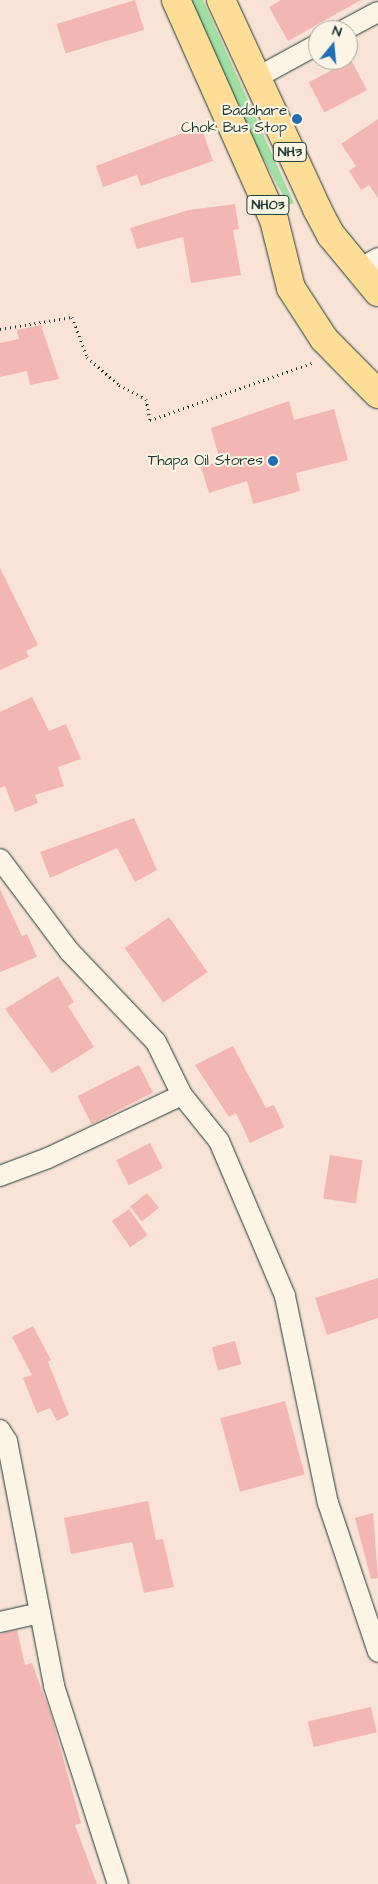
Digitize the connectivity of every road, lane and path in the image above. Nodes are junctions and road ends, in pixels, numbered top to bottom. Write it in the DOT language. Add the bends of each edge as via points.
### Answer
graph roads {
  1 [pos="176,0"];
  2 [pos="221,0"];
  3 [pos="378,12"];
  4 [pos="358,23"];
  5 [pos="308,49"];
  6 [pos="256,78"];
  7 [pos="369,263"];
  8 [pos="378,292"];
  9 [pos="0,329"];
  10 [pos="338,353"];
  11 [pos="378,394"];
  12 [pos="0,859"];
  13 [pos="182,1095"];
  14 [pos="0,1176"];
  15 [pos="0,1430"];
  16 [pos="40,1613"];
  17 [pos="0,1622"];
  18 [pos="378,1652"];
  19 [pos="118,1884"];
  1 -- 10 [label="highway, NH03" via="263,193 291,288 309,319"];
  2 -- 6 [label="highway, NH3"];
  3 -- 4 [label="street"];
  5 -- 6 [label="street"];
  6 -- 7 [label="highway, NH3" via="321,218"];
  7 -- 8 [label="highway, NH3"];
  9 -- 10 [label="path" via="72,317 87,357 119,385 146,399 150,420"];
  10 -- 11 [label="highway, NH03"];
  12 -- 13 [label="street" via="69,950 156,1042"];
  13 -- 14 [label="street" via="58,1154"];
  13 -- 18 [label="street" via="219,1142 285,1296 328,1503"];
  15 -- 16 [label="street" via="7,1441"];
  16 -- 17 [label="street"];
  16 -- 19 [label="street" via="54,1686"];
}
